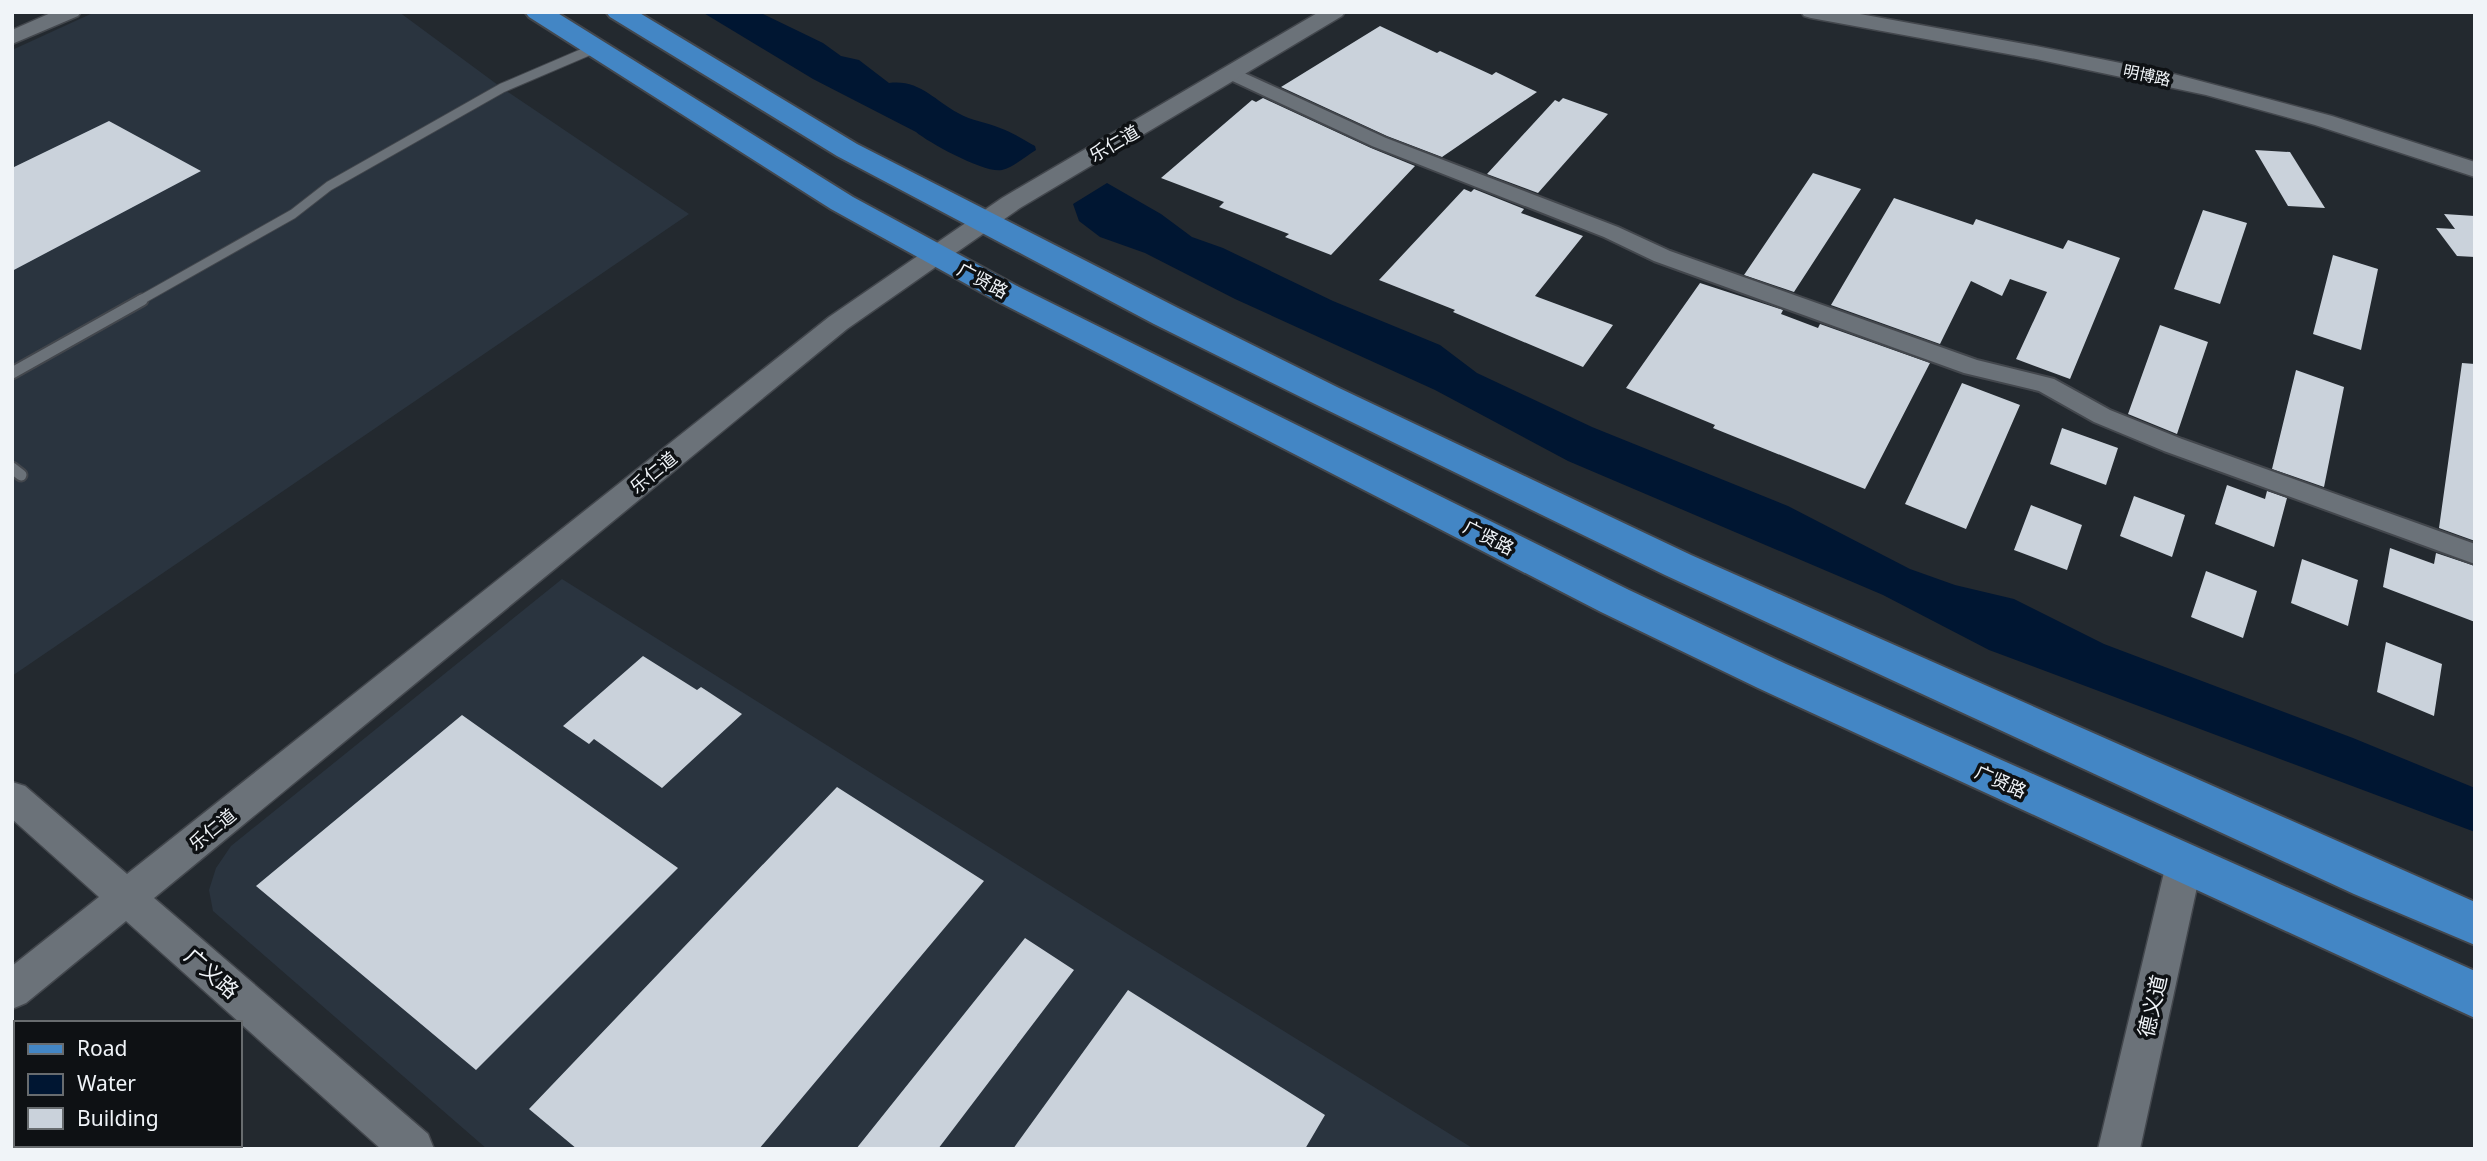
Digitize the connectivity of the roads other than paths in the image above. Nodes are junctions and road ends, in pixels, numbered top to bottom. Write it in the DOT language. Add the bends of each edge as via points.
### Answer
graph roads {
  1 [pos="71,12"];
  2 [pos="538,12"];
  3 [pos="620,12"];
  4 [pos="1335,12"];
  5 [pos="1811,12"];
  6 [pos="12,38"];
  7 [pos="593,49"];
  8 [pos="1231,73"];
  9 [pos="2475,170"];
  10 [pos="982,222"];
  11 [pos="934,254"];
  12 [pos="12,373"];
  13 [pos="2475,554"];
  14 [pos="12,797"];
  15 [pos="2184,864"];
  16 [pos="127,898"];
  17 [pos="2475,924"];
  18 [pos="12,990"];
  19 [pos="2475,995"];
  20 [pos="413,1149"];
  21 [pos="2119,1149"];
  1 -- 6 [label="street"];
  2 -- 7 [label="main road, 广贤路"];
  3 -- 10 [label="main road" via="803,125"];
  4 -- 8 [label="street, 乐仁道"];
  5 -- 9 [label="street, 明博路" via="2171,80 2301,113"];
  7 -- 11 [label="main road, 广贤路" via="842,203"];
  7 -- 12 [label="lane" via="502,88 329,186 293,214"];
  8 -- 10 [label="street, 乐仁道"];
  8 -- 13 [label="street" via="1379,142 1662,256 1972,367 2046,385 2102,416 2173,445"];
  10 -- 11 [label="street, 乐仁道"];
  10 -- 17 [label="main road" via="1327,396 1678,565"];
  11 -- 15 [label="main road, 广贤路" via="1615,601"];
  11 -- 16 [label="street, 乐仁道" via="838,323"];
  14 -- 16 [label="street, 广义路"];
  15 -- 19 [label="main road, 广贤路"];
  15 -- 21 [label="street, 德义道"];
  16 -- 18 [label="street, 乐仁道"];
  16 -- 20 [label="street, 广义路"];
}
